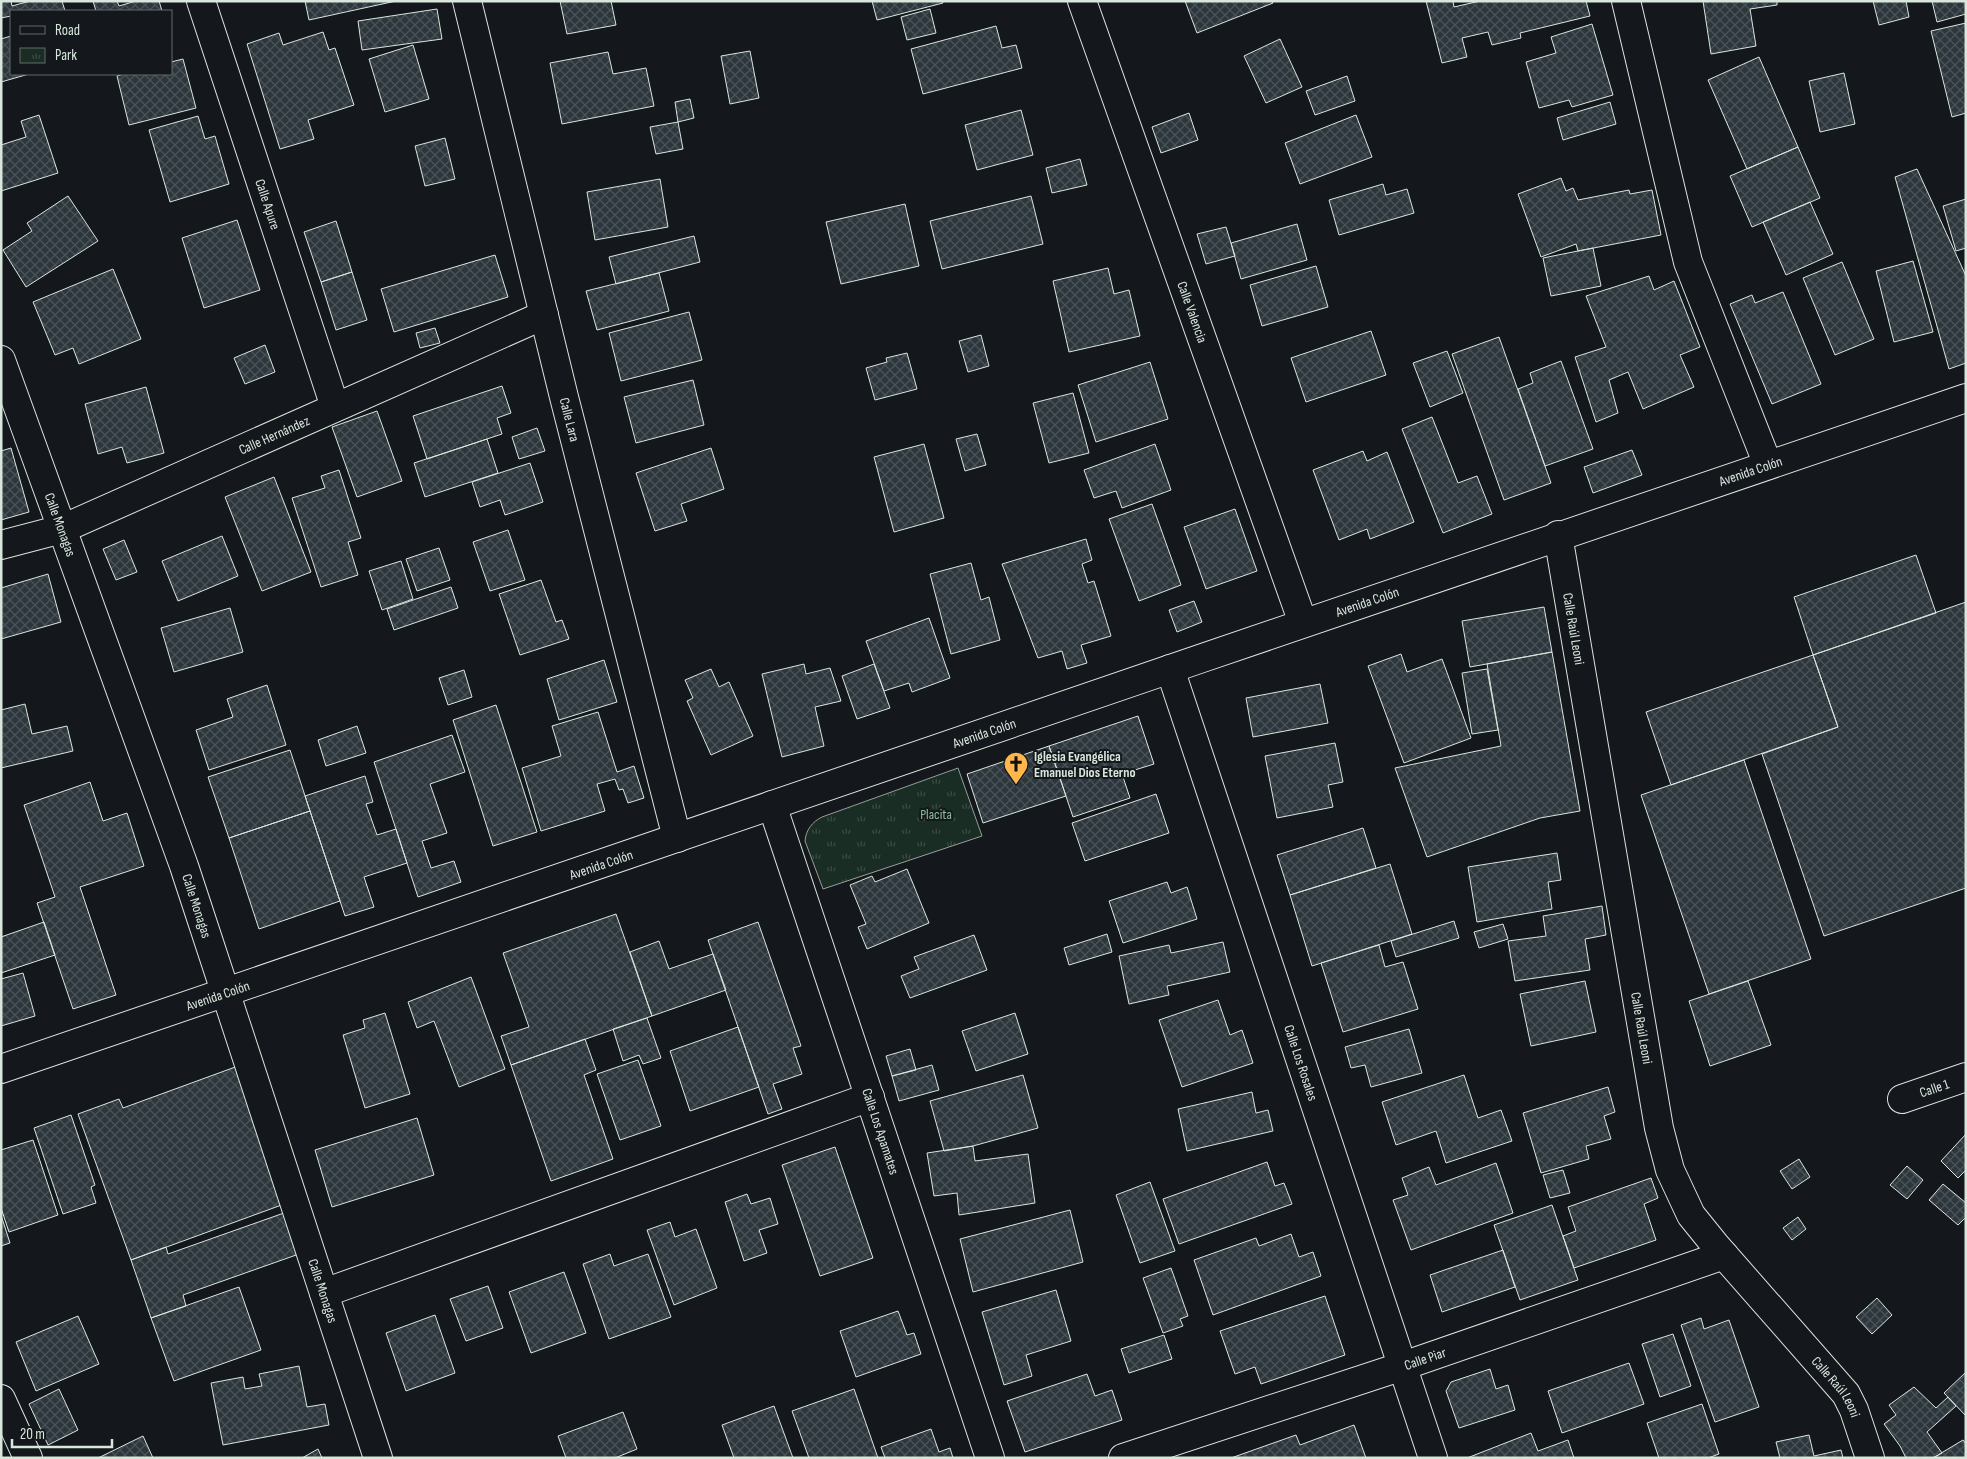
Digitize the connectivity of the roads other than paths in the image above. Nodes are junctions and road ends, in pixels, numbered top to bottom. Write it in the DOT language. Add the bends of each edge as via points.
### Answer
graph roads {
  1 [pos="200,1"];
  2 [pos="468,1"];
  3 [pos="1082,1"];
  4 [pos="1626,1"];
  5 [pos="544,315"];
  6 [pos="1,360"];
  7 [pos="1966,398"];
  8 [pos="336,407"];
  9 [pos="1768,465"];
  10 [pos="62,529"];
  11 [pos="1558,536"];
  12 [pos="1,545"];
  13 [pos="1303,623"];
  14 [pos="1170,669"];
  15 [pos="772,805"];
  16 [pos="677,838"];
  17 [pos="226,992"];
  18 [pos="1,1069"];
  19 [pos="1966,1077"];
  20 [pos="870,1097"];
  21 [pos="1902,1099"];
  22 [pos="1724,1256"];
  23 [pos="324,1292"];
  24 [pos="1403,1366"];
  25 [pos="1,1399"];
  26 [pos="28,1458"];
  27 [pos="378,1458"];
  28 [pos="990,1458"];
  29 [pos="1123,1458"];
  30 [pos="1433,1458"];
  31 [pos="1870,1458"];
  1 -- 8 [label="street, Calle Apure"];
  2 -- 5 [label="street, Calle Lara"];
  3 -- 13 [label="street, Calle Valencia"];
  4 -- 9 [label="street" via="1688,262"];
  5 -- 8 [label="street, Calle Hernández"];
  5 -- 16 [label="street, Calle Lara"];
  6 -- 10 [label="street, Calle Monagas"];
  7 -- 9 [label="street, Avenida Colón"];
  8 -- 10 [label="street, Calle Hernández"];
  9 -- 11 [label="street, Avenida Colón"];
  10 -- 12 [label="street, Calle Hernández"];
  10 -- 17 [label="street, Calle Monagas"];
  11 -- 13 [label="street, Avenida Colón"];
  11 -- 22 [label="street, Calle Raúl Leoni" via="1659,1128 1670,1170 1691,1215"];
  13 -- 14 [label="street, Avenida Colón"];
  14 -- 15 [label="street, Avenida Colón"];
  14 -- 24 [label="street, Calle Los Rosales"];
  15 -- 16 [label="street, Avenida Colón"];
  15 -- 20 [label="street, Calle Los Apamates"];
  16 -- 17 [label="street, Avenida Colón"];
  17 -- 18 [label="street, Avenida Colón"];
  17 -- 23 [label="street, Calle Monagas"];
  19 -- 21 [label="street, Calle 1"];
  20 -- 23 [label="street"];
  20 -- 28 [label="street, Calle Los Apamates"];
  22 -- 24 [label="street, Calle Piar"];
  22 -- 31 [label="street, Calle Raúl Leoni" via="1846,1394"];
  23 -- 27 [label="street, Calle Monagas"];
  24 -- 29 [label="street, Calle Piar"];
  24 -- 30 [label="street, Calle Los Rosales"];
  25 -- 26 [label="street"];
}
